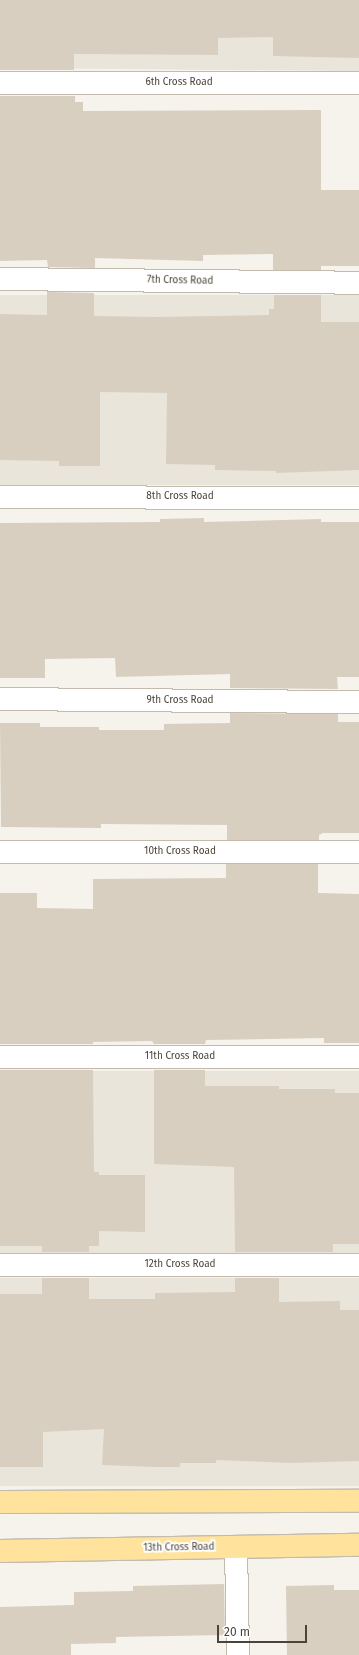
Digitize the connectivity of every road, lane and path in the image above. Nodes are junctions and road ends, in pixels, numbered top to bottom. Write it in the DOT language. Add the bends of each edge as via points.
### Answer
graph roads {
  1 [pos="0,83"];
  2 [pos="359,83"];
  3 [pos="0,280"];
  4 [pos="359,283"];
  5 [pos="0,497"];
  6 [pos="359,498"];
  7 [pos="0,699"];
  8 [pos="359,702"];
  9 [pos="0,852"];
  10 [pos="359,852"];
  11 [pos="0,1057"];
  12 [pos="359,1057"];
  13 [pos="0,1265"];
  14 [pos="359,1265"];
  15 [pos="359,1501"];
  16 [pos="0,1502"];
  17 [pos="359,1545"];
  18 [pos="236,1547"];
  19 [pos="0,1551"];
  20 [pos="238,1655"];
  1 -- 2 [label="street, 6th Cross Road"];
  3 -- 4 [label="street, 7th Cross Road"];
  5 -- 6 [label="street, 8th Cross Road"];
  7 -- 8 [label="street, 9th Cross Road"];
  9 -- 10 [label="street, 10th Cross Road"];
  11 -- 12 [label="street, 11th Cross Road"];
  13 -- 14 [label="street, 12th Cross Road"];
  15 -- 16 [label="main road"];
  17 -- 18 [label="main road, 13th Cross Road"];
  18 -- 19 [label="main road, 13th Cross Road"];
  18 -- 20 [label="street"];
}
